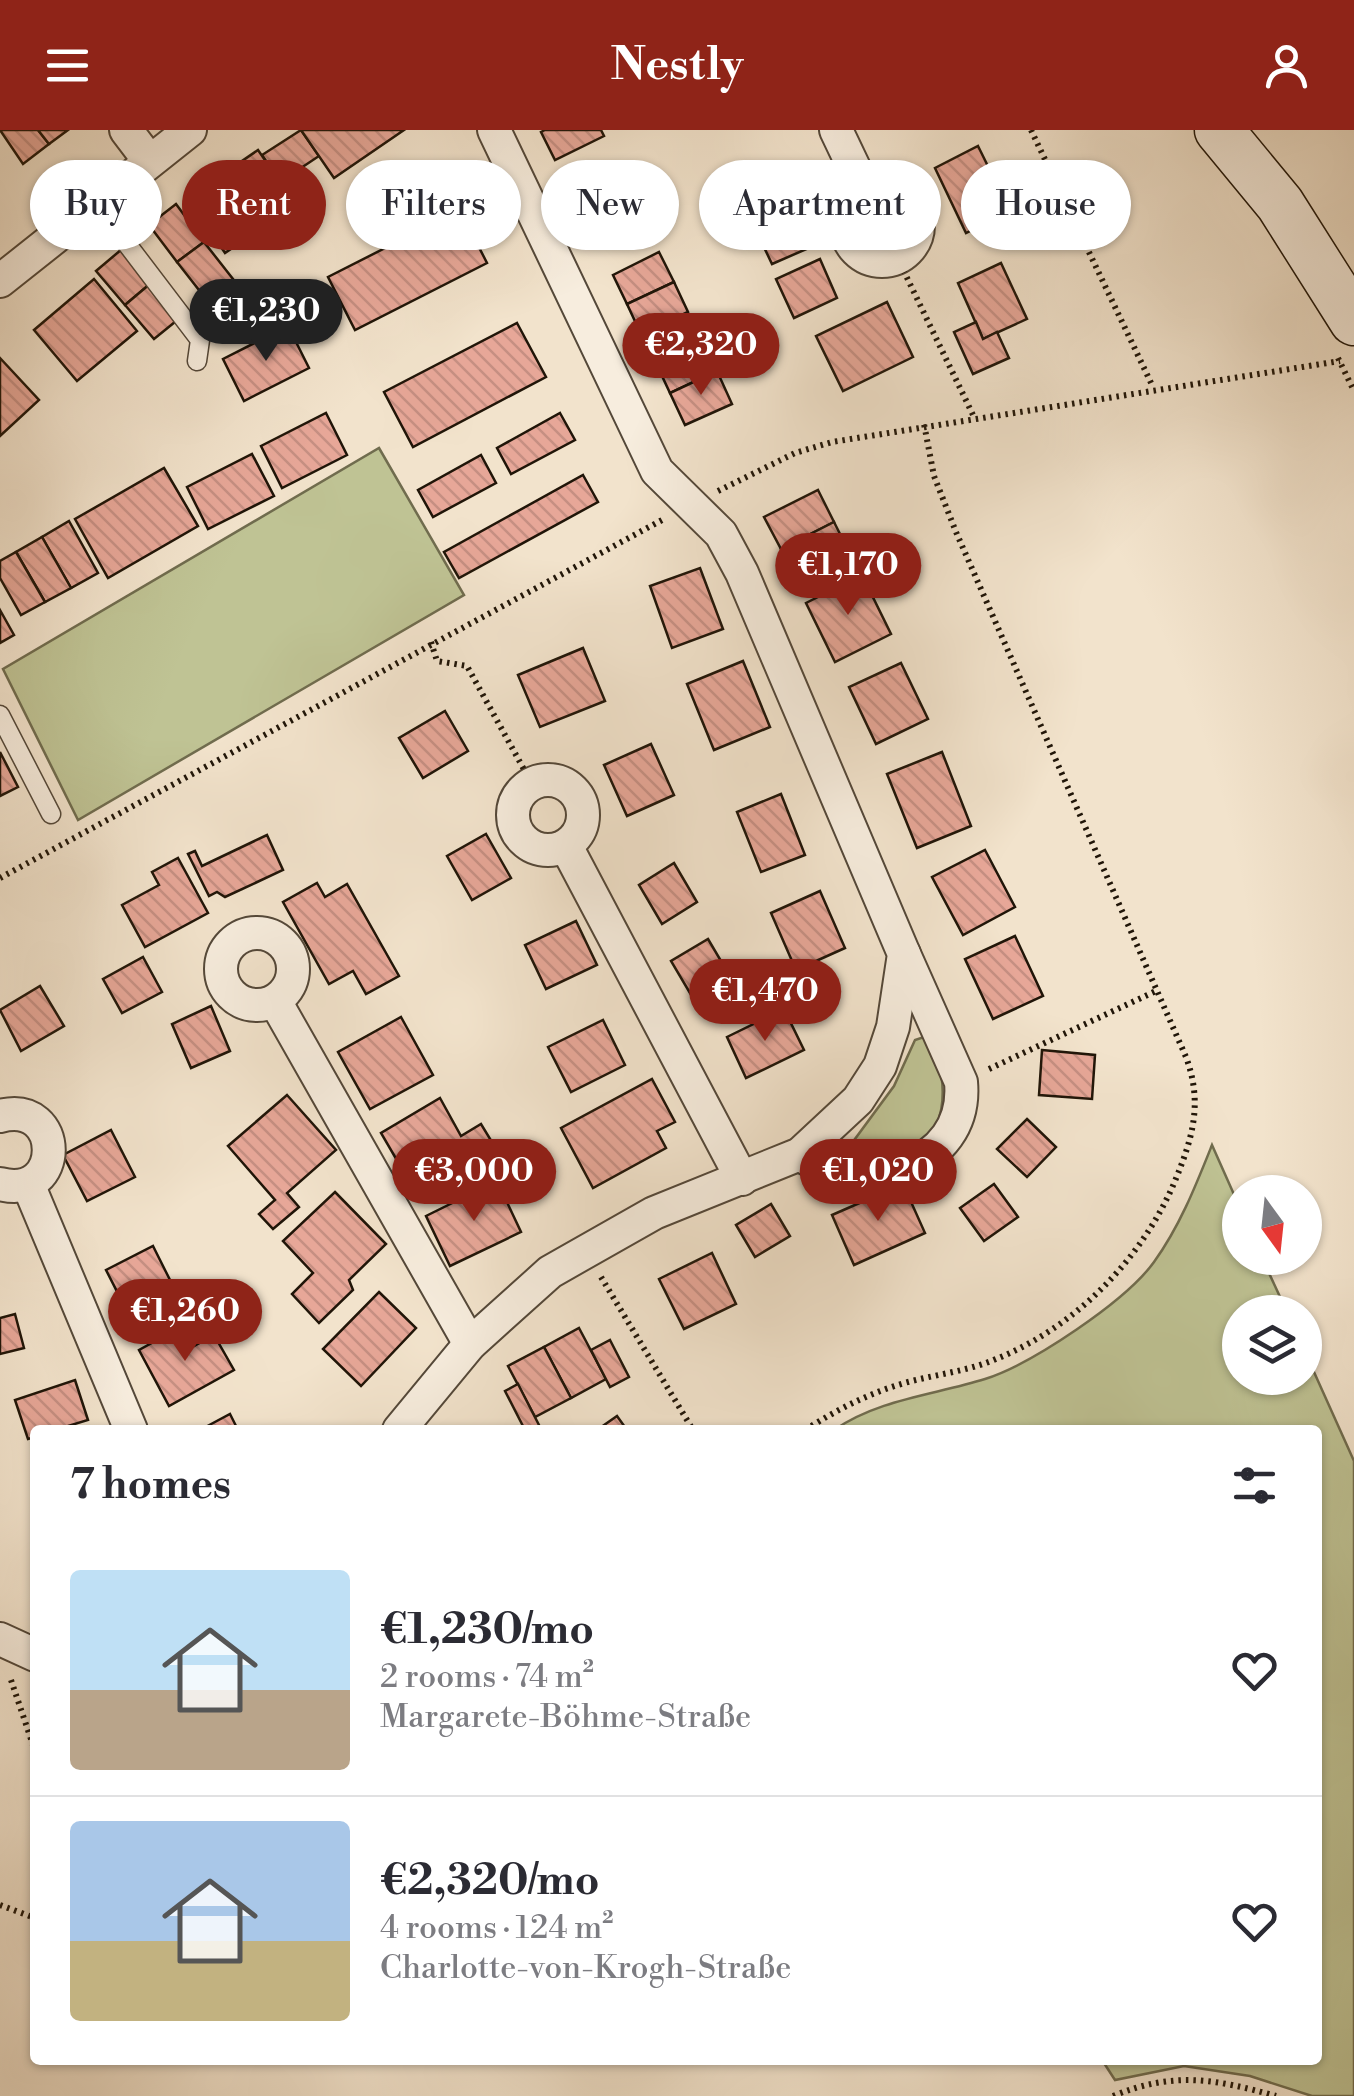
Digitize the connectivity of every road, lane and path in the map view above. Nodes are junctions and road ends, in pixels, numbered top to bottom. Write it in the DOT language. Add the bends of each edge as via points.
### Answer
graph roads {
  1 [pos="126,130"];
  2 [pos="190,130"];
  3 [pos="494,130"];
  4 [pos="836,130"];
  5 [pos="1031,130"];
  6 [pos="1225,132"];
  7 [pos="148,159"];
  8 [pos="850,160"];
  9 [pos="37,250"];
  10 [pos="132,250"];
  11 [pos="858,250"];
  12 [pos="904,250"];
  13 [pos="897,257"];
  14 [pos="0,281"];
  15 [pos="1347,341"];
  16 [pos="196,361"];
  17 [pos="1154,387"];
  18 [pos="974,417"];
  19 [pos="924,424"];
  20 [pos="688,506"];
  21 [pos="431,642"];
  22 [pos="0,716"];
  23 [pos="532,784"];
  24 [pos="51,814"];
  25 [pos="566,846"];
  26 [pos="0,878"];
  27 [pos="904,954"];
  28 [pos="1156,991"];
  29 [pos="275,1000"];
  30 [pos="961,1082"];
  31 [pos="0,1116"];
  32 [pos="800,1154"];
  33 [pos="742,1179"];
  34 [pos="14,1184"];
  35 [pos="586,1250"];
  36 [pos="470,1344"];
  37 [pos="129,1425"];
  38 [pos="404,1425"];
  39 [pos="690,1425"];
  40 [pos="813,1425"];
  41 [pos="14,1652"];
  42 [pos="30,1727"];
  43 [pos="0,1905"];
  44 [pos="30,1916"];
  45 [pos="1113,2096"];
  46 [pos="1276,2096"];
  1 -- 7 [label="street"];
  2 -- 7 [label="street"];
  3 -- 20 [label="street" via="657,471"];
  4 -- 8 [label="street"];
  5 -- 17 [label="path"];
  6 -- 15 [label="main road" via="1312,250"];
  9 -- 14 [label="street"];
  10 -- 16 [label="lane" via="200,340"];
  11 -- 13 [label="street" via="866,258"];
  12 -- 13 [label="street"];
  13 -- 18 [label="path"];
  15 -- 17 [label="path"];
  17 -- 18 [label="path"];
  18 -- 19 [label="path"];
  19 -- 20 [label="path" via="796,454"];
  19 -- 28 [label="path" via="934,476 956,532"];
  20 -- 21 [label="path"];
  20 -- 27 [label="street" via="721,534 742,573"];
  21 -- 23 [label="path" via="437,661 468,666"];
  21 -- 26 [label="path"];
  22 -- 24 [label="lane"];
  23 -- 25 [label="street" via="559,781 577,796 581,829"];
  23 -- 25 [label="street" via="514,807 516,830 532,847"];
  25 -- 33 [label="street"];
  27 -- 30 [label="street"];
  27 -- 32 [label="street" via="894,1027 880,1066 858,1100"];
  28 -- 30 [label="path"];
  28 -- 40 [label="path" via="1196,1083 1198,1105 1163,1210 1127,1265 999,1358 846,1404"];
  29 -- 36 [label="street"];
  30 -- 32 [label="street" via="958,1119 938,1150 922,1160 875,1171 823,1171"];
  31 -- 34 [label="street" via="27,1116 45,1132 50,1156 46,1168"];
  32 -- 33 [label="street"];
  33 -- 35 [label="street" via="654,1213"];
  34 -- 37 [label="street"];
  35 -- 36 [label="street" via="518,1298"];
  35 -- 39 [label="path"];
  36 -- 38 [label="street"];
  41 -- 42 [label="path"];
  43 -- 44 [label="path"];
  45 -- 46 [label="path" via="1144,2084 1215,2079"];
}
